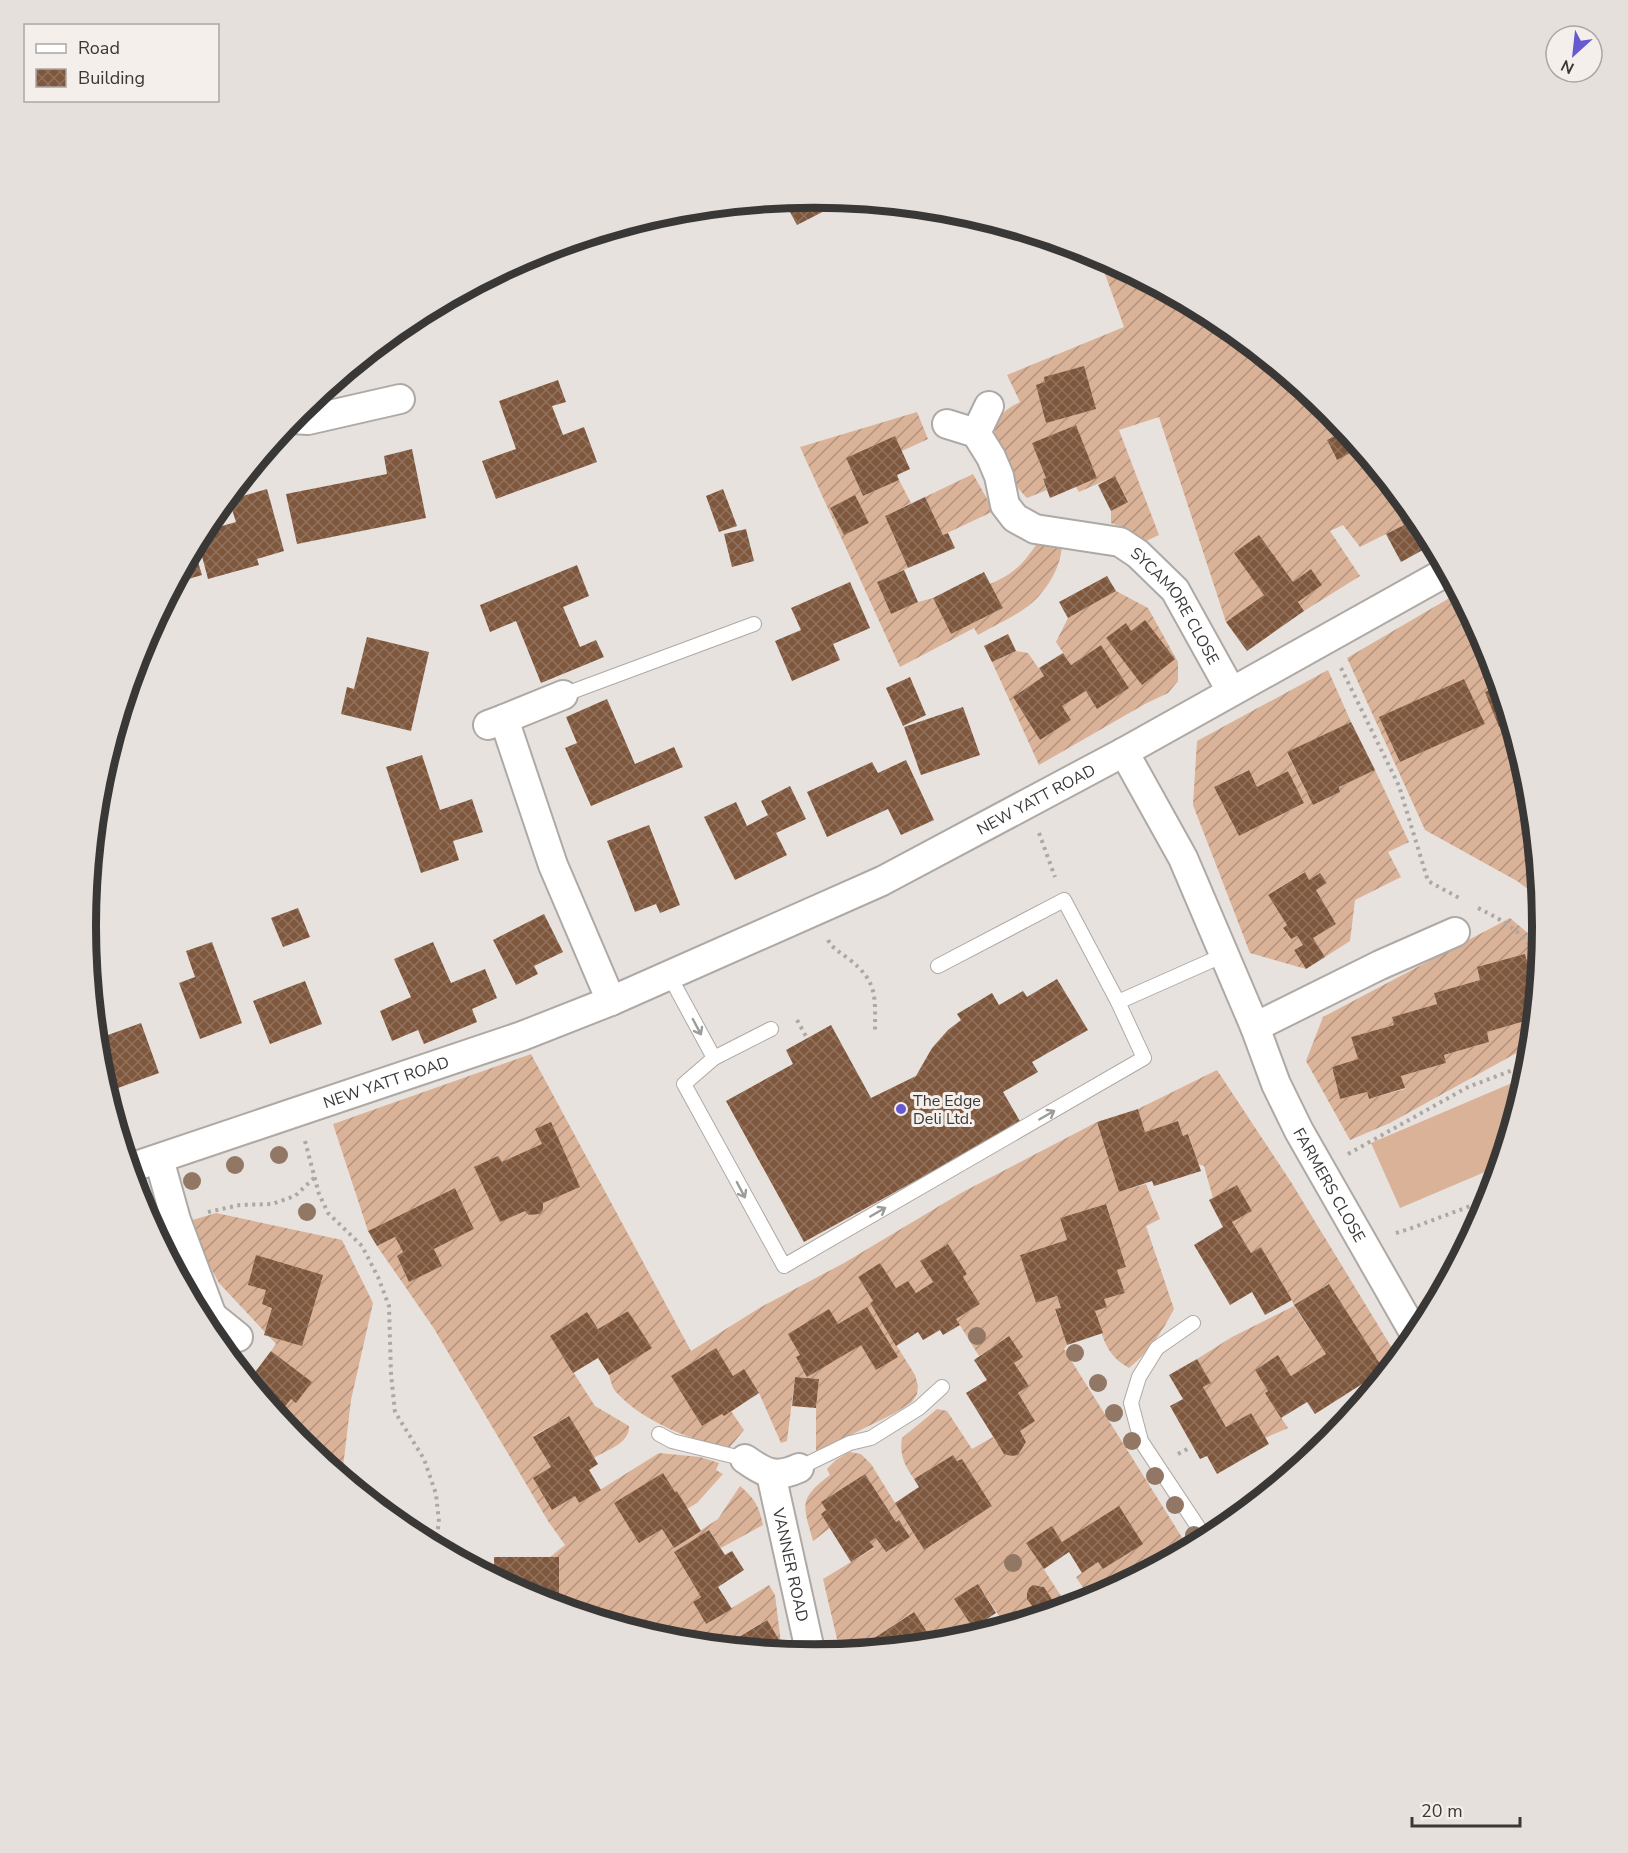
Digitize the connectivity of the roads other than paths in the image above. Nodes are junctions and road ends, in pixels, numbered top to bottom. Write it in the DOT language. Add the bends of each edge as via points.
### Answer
graph roads {
  1 [pos="399,399"];
  2 [pos="989,406"];
  3 [pos="305,420"];
  4 [pos="947,424"];
  5 [pos="976,433"];
  6 [pos="1440,575"];
  7 [pos="754,624"];
  8 [pos="1231,691"];
  9 [pos="563,695"];
  10 [pos="1124,752"];
  11 [pos="1455,932"];
  12 [pos="1224,955"];
  13 [pos="938,966"];
  14 [pos="669,975"];
  15 [pos="611,1001"];
  16 [pos="1118,1002"];
  17 [pos="1255,1027"];
  18 [pos="771,1029"];
  19 [pos="714,1058"];
  20 [pos="159,1159"];
  21 [pos="137,1166"];
  22 [pos="201,1300"];
  23 [pos="1193,1323"];
  24 [pos="218,1326"];
  25 [pos="1410,1326"];
  26 [pos="238,1337"];
  27 [pos="942,1387"];
  28 [pos="659,1434"];
  29 [pos="745,1459"];
  30 [pos="799,1468"];
  31 [pos="771,1474"];
  32 [pos="1201,1531"];
  33 [pos="809,1644"];
  1 -- 3 [label="street"];
  2 -- 5 [label="street"];
  4 -- 5 [label="street"];
  5 -- 8 [label="street, SYCAMORE CLOSE" via="999,476 1005,506 1016,518 1035,529 1120,542 1137,554 1175,590"];
  6 -- 8 [label="street, NEW YATT ROAD"];
  7 -- 9 [label="lane"];
  8 -- 10 [label="street, NEW YATT ROAD"];
  9 -- 15 [label="street" via="496,722"];
  10 -- 12 [label="street, FARMERS CLOSE" via="1183,858"];
  10 -- 14 [label="street, NEW YATT ROAD" via="882,880"];
  11 -- 17 [label="street"];
  12 -- 16 [label="lane"];
  12 -- 17 [label="street, FARMERS CLOSE"];
  13 -- 16 [label="lane" via="1064,900"];
  14 -- 15 [label="street, NEW YATT ROAD"];
  14 -- 19 [label="lane, one-way"];
  15 -- 20 [label="street, NEW YATT ROAD" via="522,1036"];
  19 -- 16 [label="lane, one-way" via="684,1084 784,1266 1144,1058"];
  17 -- 25 [label="street, FARMERS CLOSE" via="1299,1131"];
  18 -- 19 [label="lane"];
  20 -- 21 [label="street, NEW YATT ROAD"];
  20 -- 22 [label="street"];
  23 -- 32 [label="lane" via="1158,1348 1139,1377 1131,1403 1141,1441"];
  24 -- 26 [label="street"];
  27 -- 30 [label="lane" via="920,1408 871,1438 850,1443"];
  28 -- 29 [label="lane" via="672,1441"];
  29 -- 31 [label="street"];
  30 -- 31 [label="street"];
  31 -- 33 [label="street, VANNER ROAD"];
}
